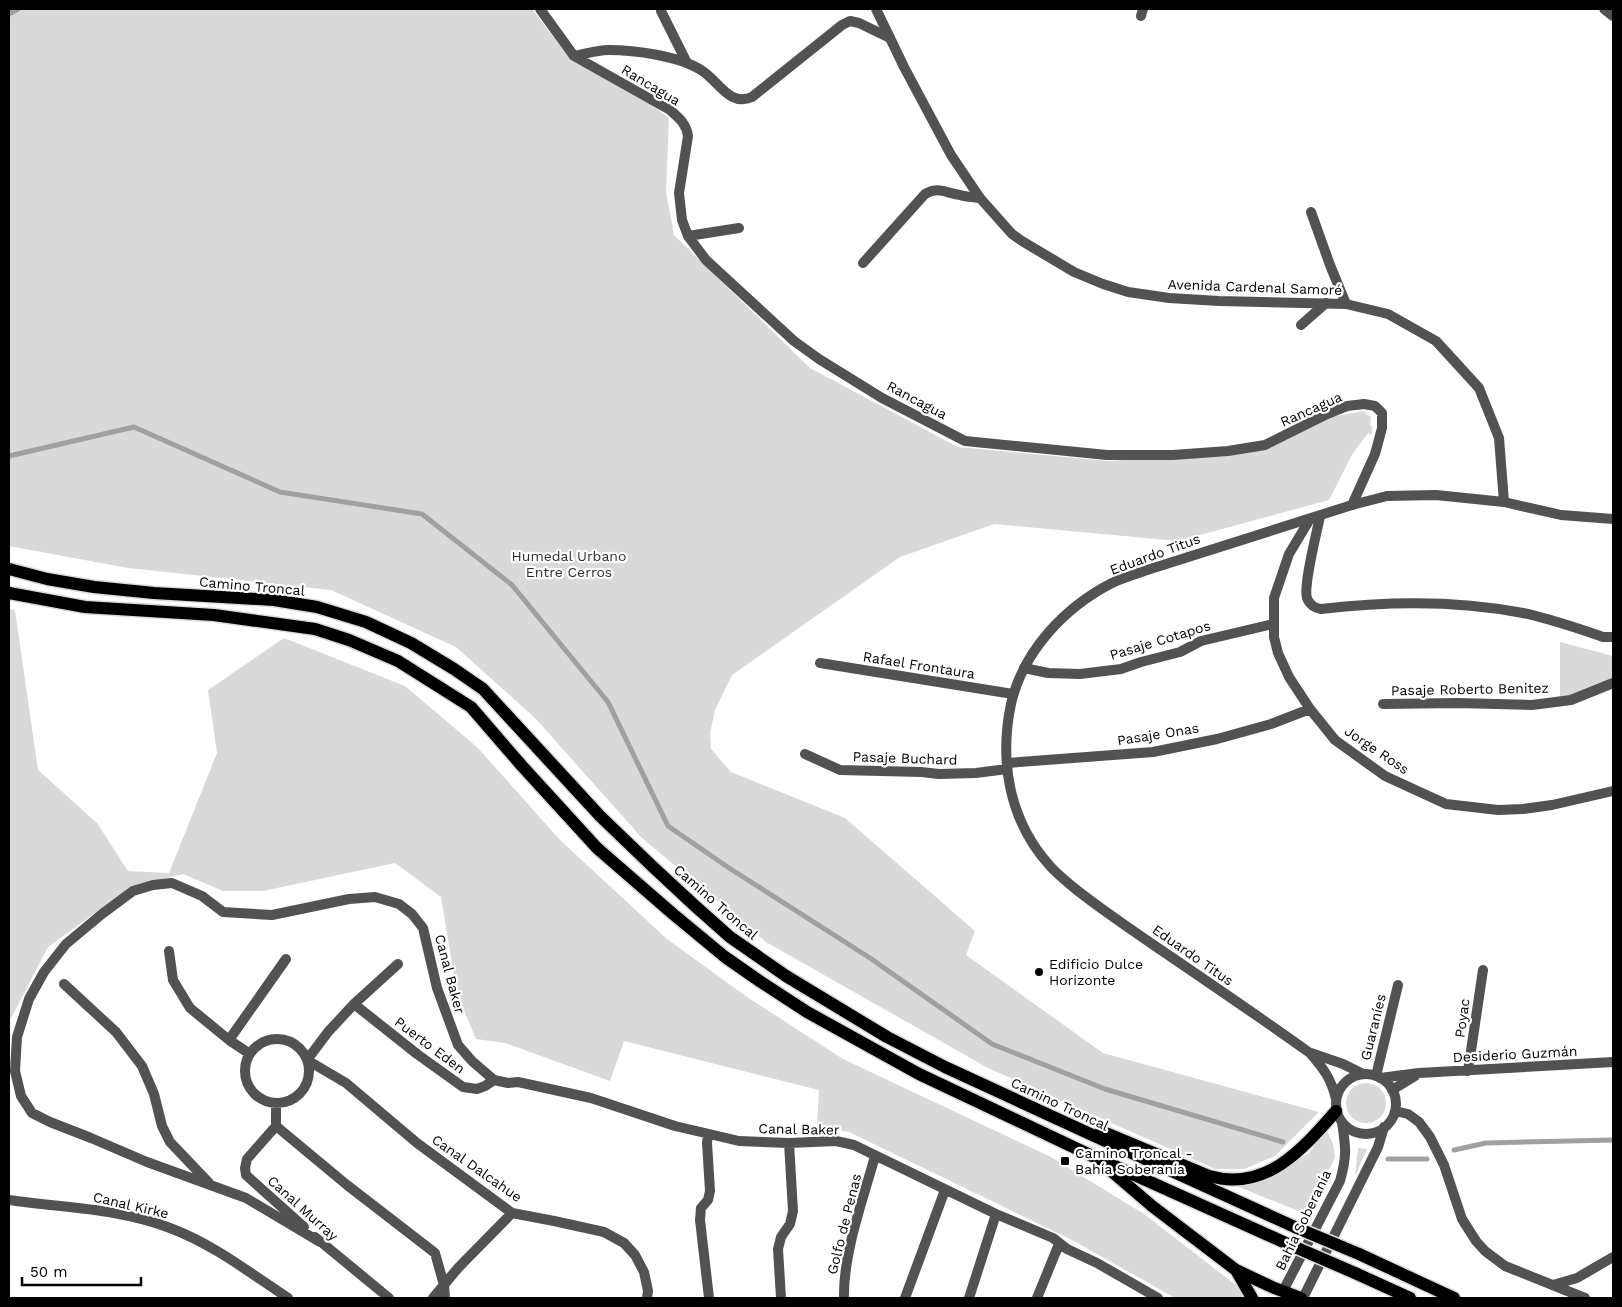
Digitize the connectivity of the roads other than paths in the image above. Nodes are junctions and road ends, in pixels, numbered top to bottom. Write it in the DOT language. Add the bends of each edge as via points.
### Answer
graph roads {
  1 [pos="540,9"];
  2 [pos="876,9"];
  3 [pos="1604,9"];
  4 [pos="661,11"];
  5 [pos="1613,16"];
  6 [pos="890,38"];
  7 [pos="574,56"];
  8 [pos="687,63"];
  9 [pos="980,198"];
  10 [pos="1311,212"];
  11 [pos="739,228"];
  12 [pos="688,236"];
  13 [pos="863,263"];
  14 [pos="1326,303"];
  15 [pos="1346,304"];
  16 [pos="1300,325"];
  17 [pos="1504,502"];
  18 [pos="1352,505"];
  19 [pos="1315,518"];
  20 [pos="1613,519"];
  21 [pos="9,570"];
  22 [pos="9,593"];
  23 [pos="1273,624"];
  24 [pos="1613,637"];
  25 [pos="820,662"];
  26 [pos="1024,668"];
  27 [pos="1613,682"];
  28 [pos="1013,694"];
  29 [pos="1383,704"];
  30 [pos="1310,709"];
  31 [pos="805,754"];
  32 [pos="1007,766"];
  33 [pos="1613,791"];
  34 [pos="169,951"];
  35 [pos="286,959"];
  36 [pos="398,964"];
  37 [pos="1483,970"];
  38 [pos="64,984"];
  39 [pos="1398,985"];
  40 [pos="354,1004"];
  41 [pos="229,1040"];
  42 [pos="1310,1053"];
  43 [pos="250,1054"];
  44 [pos="307,1060"];
  45 [pos="1613,1062"];
  46 [pos="1468,1071"];
  47 [pos="1419,1073"];
  48 [pos="1363,1074"];
  49 [pos="1378,1077"];
  50 [pos="494,1080"];
  51 [pos="1392,1090"];
  52 [pos="276,1103"];
  53 [pos="1338,1111"];
  54 [pos="1395,1111"];
  55 [pos="1047,1114"];
  56 [pos="276,1126"];
  57 [pos="1384,1128"];
  58 [pos="708,1134"];
  59 [pos="789,1142"];
  60 [pos="1088,1154"];
  61 [pos="875,1156"];
  62 [pos="212,1185"];
  63 [pos="945,1190"];
  64 [pos="9,1200"];
  65 [pos="512,1213"];
  66 [pos="996,1214"];
  67 [pos="320,1242"];
  68 [pos="1059,1244"];
  69 [pos="1613,1256"];
  70 [pos="1236,1270"];
  71 [pos="444,1285"];
  72 [pos="1552,1285"];
  73 [pos="1281,1294"];
  74 [pos="288,1298"];
  75 [pos="389,1298"];
  76 [pos="433,1298"];
  77 [pos="445,1298"];
  78 [pos="648,1298"];
  79 [pos="709,1298"];
  80 [pos="782,1298"];
  81 [pos="844,1298"];
  82 [pos="905,1298"];
  83 [pos="969,1298"];
  84 [pos="1037,1298"];
  85 [pos="1158,1298"];
  86 [pos="1252,1298"];
  87 [pos="1302,1298"];
  88 [pos="1410,1298"];
  89 [pos="1454,1298"];
  90 [pos="1585,1298"];
  1 -- 7 [label="street, Rancagua"];
  2 -- 6 [label="street, Avenida Cardenal Samoré"];
  3 -- 5 [label="street"];
  4 -- 8 [label="street"];
  6 -- 8 [label="street" via="850,21 743,101 734,99 702,71"];
  6 -- 9 [label="street, Avenida Cardenal Samoré" via="951,155"];
  7 -- 8 [label="street" via="606,50 642,52"];
  7 -- 12 [label="street, Rancagua" via="670,110 683,122 688,136 679,193 682,220"];
  9 -- 13 [label="street" via="932,190"];
  9 -- 14 [label="street, Avenida Cardenal Samoré" via="1022,242 1074,272 1128,292 1219,301"];
  10 -- 15 [label="street"];
  11 -- 12 [label="street"];
  12 -- 18 [label="street, Rancagua" via="706,260 818,359 882,398 965,440 1107,455 1228,451 1265,445 1347,406 1375,406 1382,413 1382,428 1375,454"];
  14 -- 15 [label="street, Avenida Cardenal Samoré"];
  14 -- 16 [label="street"];
  15 -- 17 [label="street, Avenida Cardenal Samoré" via="1388,314 1436,341 1479,388 1499,438"];
  17 -- 18 [label="street, Eduardo Titus" via="1436,495 1387,496"];
  17 -- 20 [label="street, Eduardo Titus" via="1562,514"];
  18 -- 19 [label="street, Eduardo Titus"];
  19 -- 23 [label="street, Jorge Ross" via="1289,554 1274,598"];
  19 -- 24 [label="street" via="1306,583 1306,598 1314,607 1418,602 1492,608 1524,613 1603,638"];
  19 -- 26 [label="street, Eduardo Titus" via="1233,542 1112,584 1071,609 1044,636"];
  21 -- 55 [label="main road, Camino Troncal" via="94,587 274,600 317,607 366,622 411,643 484,689 600,816 730,937 786,976 887,1037"];
  22 -- 60 [label="main road" via="85,607 214,615 315,629 398,661 471,707 596,848 726,957 807,1012 919,1074"];
  23 -- 26 [label="street, Pasaje Cotapos" via="1201,641 1180,652 1121,669 1080,674"];
  23 -- 30 [label="street, Jorge Ross" via="1278,653 1288,677"];
  25 -- 28 [label="street, Rafael Frontaura"];
  26 -- 28 [label="street, Eduardo Titus"];
  27 -- 29 [label="street, Pasaje Roberto Benitez" via="1571,700 1532,705"];
  28 -- 32 [label="street, Eduardo Titus" via="1008,717"];
  30 -- 32 [label="street, Pasaje Onas" via="1217,739 1153,752"];
  30 -- 33 [label="street, Jorge Ross" via="1335,740 1356,757 1385,776 1446,804 1498,810 1522,809"];
  31 -- 32 [label="street, Pasaje Buchard" via="840,770 938,774 976,773"];
  32 -- 42 [label="street, Eduardo Titus" via="1017,814 1034,844 1060,876 1102,910"];
  34 -- 41 [label="street" via="173,980 190,1008"];
  35 -- 41 [label="street"];
  36 -- 40 [label="street"];
  37 -- 46 [label="street, Poyac"];
  38 -- 62 [label="street" via="116,1032 142,1066 170,1142"];
  39 -- 49 [label="street, Guaraníes"];
  40 -- 44 [label="street"];
  40 -- 50 [label="street, Puerto Eden" via="463,1087 476,1089"];
  41 -- 43 [label="street"];
  42 -- 48 [label="street, Eduardo Titus"];
  42 -- 53 [label="street, Eduardo Titus" via="1332,1082"];
  43 -- 44 [label="street, Canal Dalcahue" via="265,1041 280,1039 302,1050"];
  43 -- 52 [label="street" via="245,1072 247,1083 255,1094"];
  44 -- 52 [label="street" via="307,1081 298,1095"];
  44 -- 65 [label="street, Canal Dalcahue" via="346,1083 417,1143"];
  45 -- 46 [label="street, Desiderio Guzmán"];
  46 -- 47 [label="street, Desiderio Guzmán"];
  47 -- 49 [label="street, Desiderio Guzmán"];
  47 -- 51 [label="street, Desiderio Guzmán"];
  48 -- 49 [label="street, Eduardo Titus"];
  48 -- 53 [label="street" via="1341,1087"];
  49 -- 51 [label="street"];
  50 -- 58 [label="street, Canal Baker" via="590,1098"];
  50 -- 62 [label="street, Canal Baker" via="458,1045 437,988 423,928 399,904 375,897 349,899 272,915 222,912 202,896 172,883 134,891 66,944 44,972 29,999 17,1037 15,1071 21,1096 32,1113 50,1122"];
  51 -- 54 [label="street"];
  52 -- 56 [label="street"];
  53 -- 55 [label="main road" via="1308,1143 1273,1169 1240,1180 1209,1176 1122,1139"];
  53 -- 57 [label="street" via="1351,1130 1362,1134"];
  53 -- 73 [label="street, Bahía Soberanía" via="1346,1151 1345,1165 1340,1181"];
  54 -- 57 [label="street"];
  54 -- 72 [label="street" via="1408,1114 1419,1122 1430,1137 1444,1165 1462,1219 1485,1251 1505,1266"];
  55 -- 89 [label="main road, Camino Troncal, bridge"];
  56 -- 67 [label="street, Canal Murray" via="247,1159 246,1175"];
  56 -- 71 [label="street" via="346,1185 435,1252"];
  57 -- 87 [label="street" via="1378,1147"];
  58 -- 59 [label="street, Canal Baker" via="739,1141"];
  58 -- 79 [label="street" via="710,1191 701,1208 700,1220"];
  59 -- 61 [label="street, Canal Baker" via="836,1141 854,1145"];
  59 -- 80 [label="street" via="793,1211 778,1249"];
  60 -- 70 [label="main road"];
  60 -- 88 [label="main road, bridge"];
  61 -- 63 [label="street, Canal Baker"];
  61 -- 81 [label="street, Golfo de Penas" via="850,1251"];
  62 -- 67 [label="street, Canal Baker" via="246,1198"];
  63 -- 66 [label="street, Canal Baker"];
  63 -- 82 [label="street"];
  64 -- 74 [label="street, Canal Kirke" via="105,1211 171,1228 211,1247"];
  65 -- 71 [label="street"];
  65 -- 78 [label="street, Canal Dalcahue" via="604,1232 624,1243 644,1272"];
  66 -- 68 [label="street, Canal Baker" via="1053,1238"];
  66 -- 83 [label="street"];
  67 -- 75 [label="street, Canal Murray"];
  68 -- 84 [label="street"];
  68 -- 85 [label="street, Canal Baker"];
  69 -- 72 [label="street" via="1577,1278"];
  70 -- 73 [label="main road"];
  70 -- 86 [label="main road"];
  71 -- 76 [label="street"];
  71 -- 77 [label="street"];
  72 -- 90 [label="street"];
  73 -- 87 [label="main road"];
}
